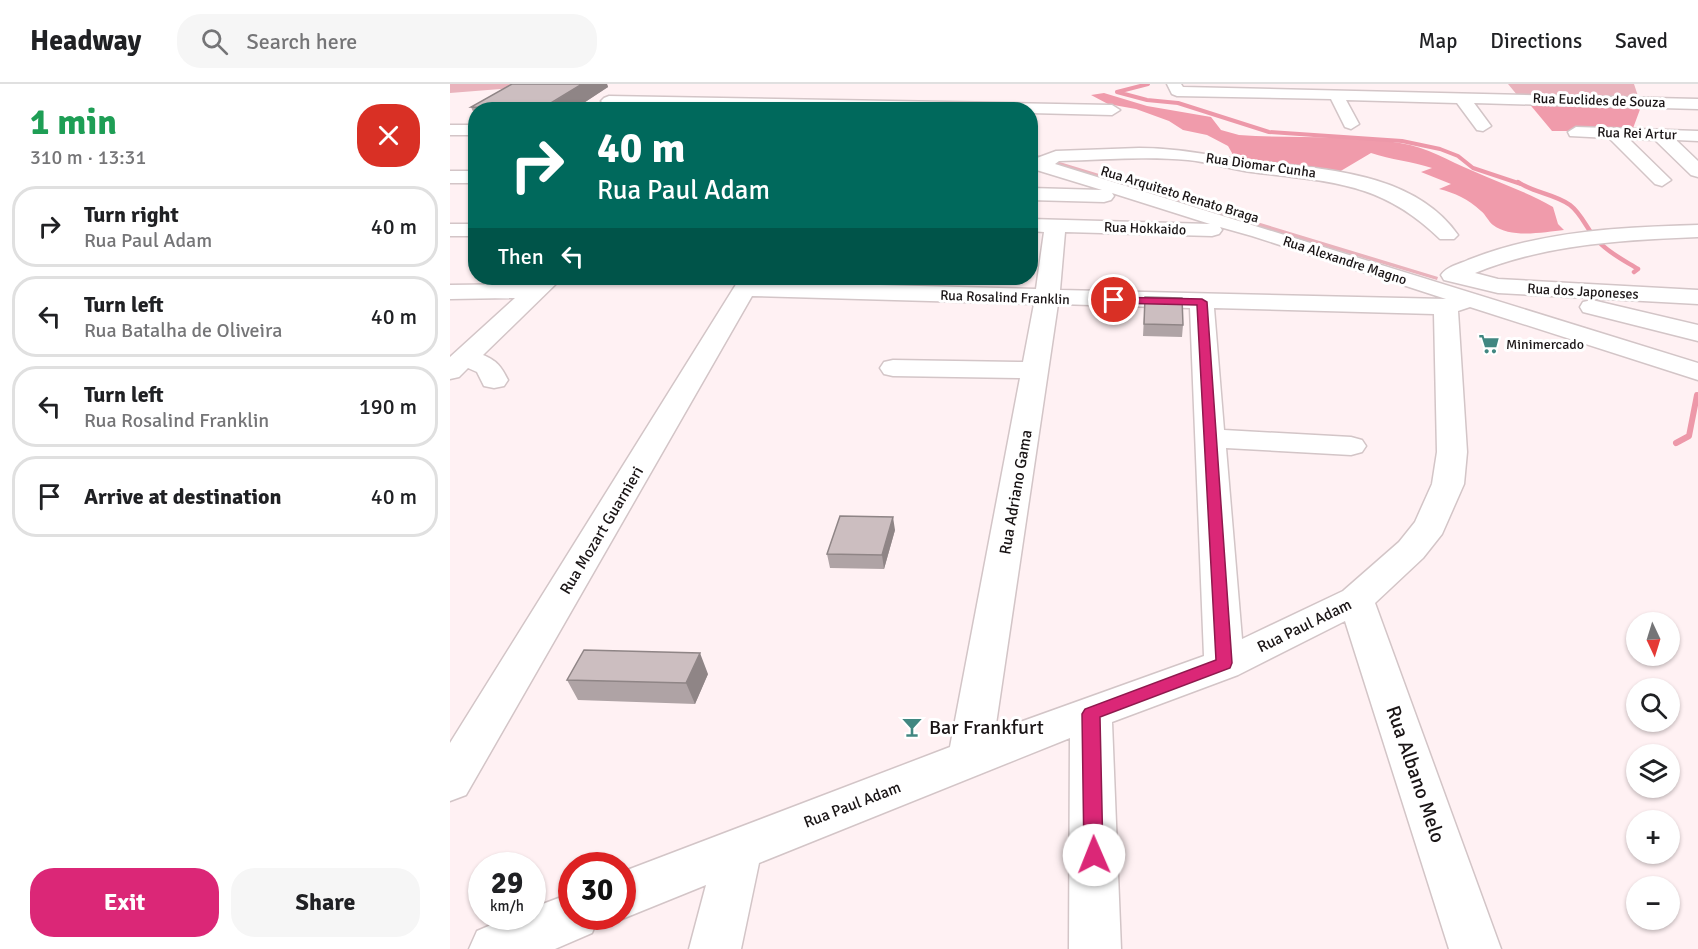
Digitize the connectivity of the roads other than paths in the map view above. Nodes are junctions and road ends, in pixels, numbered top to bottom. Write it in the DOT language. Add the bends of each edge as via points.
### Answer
graph roads {
  1 [pos="1497,84"];
  2 [pos="1645,84"];
  3 [pos="1175,87"];
  4 [pos="826,89"];
  5 [pos="1276,89"];
  6 [pos="1393,90"];
  7 [pos="889,91"];
  8 [pos="1007,92"];
  9 [pos="1336,95"];
  10 [pos="1461,97"];
  11 [pos="1507,97"];
  12 [pos="1649,100"];
  13 [pos="609,101"];
  14 [pos="671,102"];
  15 [pos="850,102"];
  16 [pos="879,102"];
  17 [pos="1000,102"];
  18 [pos="1698,104"];
  19 [pos="1038,109"];
  20 [pos="1112,110"];
  21 [pos="1352,124"];
  22 [pos="1483,126"];
  23 [pos="450,130"];
  24 [pos="468,130"];
  25 [pos="1576,132"];
  26 [pos="1612,132"];
  27 [pos="1656,134"];
  28 [pos="1698,136"];
  29 [pos="1039,158"];
  30 [pos="1698,171"];
  31 [pos="450,177"];
  32 [pos="468,177"];
  33 [pos="1662,180"];
  34 [pos="1038,194"];
  35 [pos="1140,197"];
  36 [pos="1043,225"];
  37 [pos="450,230"];
  38 [pos="468,230"];
  39 [pos="1698,231"];
  40 [pos="1259,232"];
  41 [pos="1447,235"];
  42 [pos="1560,270"];
  43 [pos="531,285"];
  44 [pos="542,285"];
  45 [pos="747,285"];
  46 [pos="788,285"];
  47 [pos="1498,286"];
  48 [pos="1539,288"];
  49 [pos="1459,290"];
  50 [pos="450,292"];
  51 [pos="1698,297"];
  52 [pos="1047,298"];
  53 [pos="1202,302"];
  54 [pos="1687,330"];
  55 [pos="1648,356"];
  56 [pos="457,364"];
  57 [pos="893,368"];
  58 [pos="1035,370"];
  59 [pos="1698,372"];
  60 [pos="494,380"];
  61 [pos="1210,438"];
  62 [pos="1350,446"];
  63 [pos="1356,600"];
  64 [pos="1224,663"];
  65 [pos="1091,714"];
  66 [pos="969,758"];
  67 [pos="450,782"];
  68 [pos="739,848"];
  69 [pos="636,890"];
  70 [pos="558,923"];
  71 [pos="495,949"];
  72 [pos="715,949"];
  73 [pos="1095,949"];
  74 [pos="1475,949"];
  1 -- 11 [label="street"];
  2 -- 12 [label="street"];
  3 -- 5 [label="street, Rua Euclides de Souza"];
  4 -- 15 [label="street"];
  5 -- 9 [label="street, Rua Euclides de Souza"];
  6 -- 9 [label="street, Rua Euclides de Souza"];
  6 -- 10 [label="street, Rua Euclides de Souza"];
  7 -- 16 [label="street"];
  8 -- 17 [label="street"];
  9 -- 21 [label="street"];
  10 -- 11 [label="street, Rua Euclides de Souza"];
  10 -- 22 [label="street"];
  11 -- 12 [label="street, Rua Euclides de Souza"];
  12 -- 18 [label="street, Rua Euclides de Souza"];
  12 -- 27 [label="street" via="1646,125"];
  13 -- 14 [label="street"];
  19 -- 20 [label="street"];
  23 -- 24 [label="street"];
  25 -- 26 [label="street, Rua Rei Artur"];
  26 -- 27 [label="street, Rua Rei Artur"];
  26 -- 33 [label="street"];
  27 -- 28 [label="street, Rua Rei Artur"];
  27 -- 30 [label="street"];
  29 -- 35 [label="street, Rua Alexandre Magno"];
  29 -- 41 [label="street, Rua Diomar Cunha" via="1182,154 1347,178 1415,205"];
  29 -- 49 [label="street, Rua Arquiteto Renato Braga"];
  31 -- 32 [label="street"];
  34 -- 35 [label="street"];
  35 -- 40 [label="street, Rua Alexandre Magno"];
  36 -- 40 [label="street, Rua Hokkaido"];
  36 -- 52 [label="street, Rua Adriano Gama"];
  37 -- 38 [label="street"];
  39 -- 49 [label="street" via="1617,233 1498,255"];
  40 -- 49 [label="street, Rua Alexandre Magno"];
  42 -- 48 [label="street" via="1539,278"];
  43 -- 50 [label="street"];
  44 -- 56 [label="street"];
  45 -- 67 [label="street, Rua Mozart Guarnieri"];
  46 -- 52 [label="street, Rua Rosalind Franklin"];
  47 -- 48 [label="street, Rua dos Japoneses"];
  47 -- 49 [label="street, Rua dos Japoneses"];
  47 -- 54 [label="street"];
  48 -- 51 [label="street, Rua dos Japoneses"];
  49 -- 53 [label="street, Rua Rosalind Franklin"];
  49 -- 55 [label="street, Rua Alexandre Magno" via="1565,330 1559,338 1562,347 1594,361"];
  49 -- 63 [label="street, Rua Paul Adam" via="1448,484 1430,526 1411,550"];
  52 -- 53 [label="street, Rua Rosalind Franklin"];
  52 -- 58 [label="street, Rua Adriano Gama"];
  53 -- 61 [label="street"];
  54 -- 55 [label="street"];
  55 -- 59 [label="street"];
  56 -- 60 [label="street" via="488,367"];
  57 -- 58 [label="street"];
  58 -- 66 [label="street, Rua Adriano Gama"];
  61 -- 62 [label="street"];
  61 -- 64 [label="street"];
  63 -- 64 [label="street, Rua Paul Adam"];
  63 -- 74 [label="street, Rua Albano Melo"];
  64 -- 65 [label="street, Rua Paul Adam"];
  65 -- 66 [label="street, Rua Paul Adam"];
  65 -- 73 [label="street"];
  66 -- 68 [label="street, Rua Paul Adam"];
  68 -- 69 [label="street, Rua Paul Adam"];
  68 -- 72 [label="street"];
  70 -- 71 [label="street"];
}
